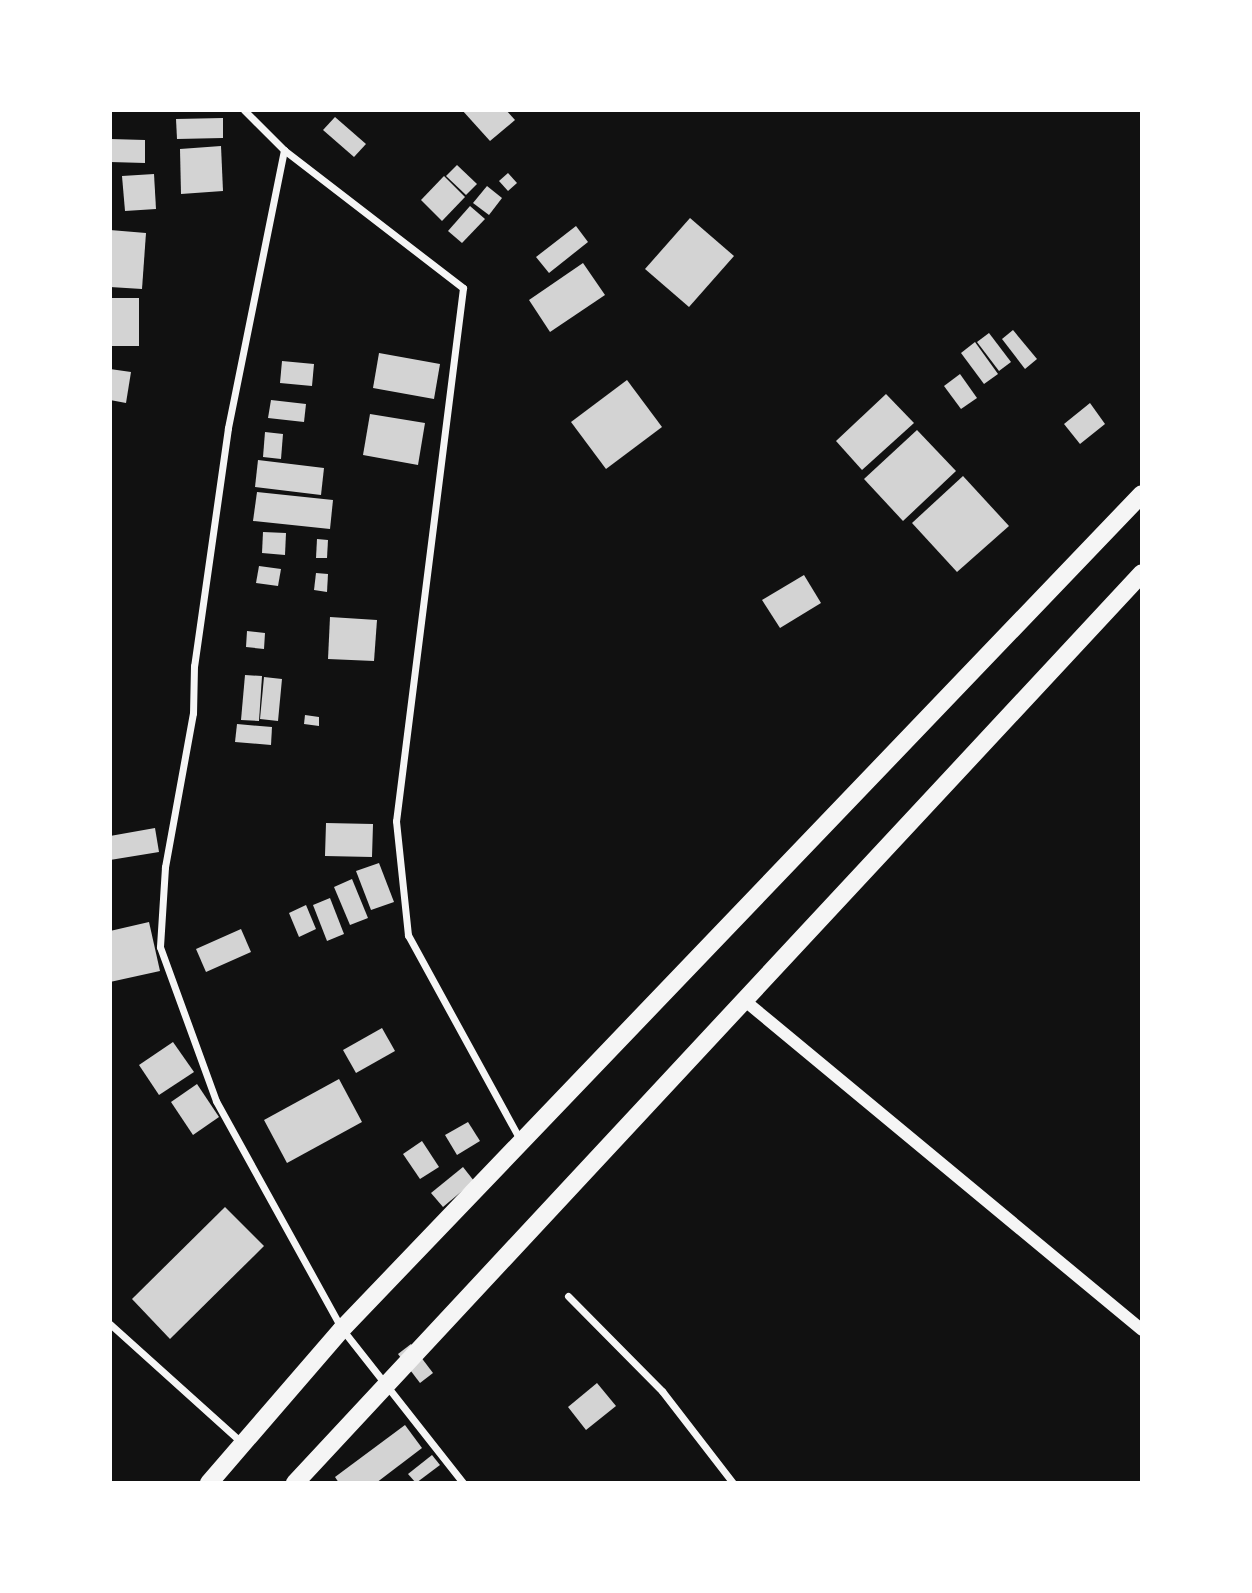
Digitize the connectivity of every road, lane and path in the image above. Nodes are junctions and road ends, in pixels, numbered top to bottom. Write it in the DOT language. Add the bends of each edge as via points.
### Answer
graph roads {
  1 [pos="244,110"];
  2 [pos="284,150"];
  3 [pos="1142,494"];
  4 [pos="1142,573"];
  5 [pos="744,1000"];
  6 [pos="522,1141"];
  7 [pos="568,1296"];
  8 [pos="110,1324"];
  9 [pos="342,1329"];
  10 [pos="1142,1330"];
  11 [pos="386,1385"];
  12 [pos="243,1444"];
  13 [pos="209,1483"];
  14 [pos="295,1483"];
  15 [pos="463,1483"];
  16 [pos="733,1483"];
  1 -- 2 [label="street"];
  2 -- 6 [label="street" via="463,288 396,821 408,935"];
  2 -- 9 [label="street" via="228,428 194,666 193,713 164,867 160,947 216,1101"];
  3 -- 6 [label="main road"];
  4 -- 5 [label="main road"];
  5 -- 10 [label="street"];
  5 -- 11 [label="main road"];
  6 -- 9 [label="main road"];
  7 -- 16 [label="street" via="662,1391"];
  8 -- 12 [label="street"];
  9 -- 11 [label="street"];
  9 -- 12 [label="main road"];
  11 -- 14 [label="main road"];
  11 -- 15 [label="street"];
  12 -- 13 [label="main road"];
}
